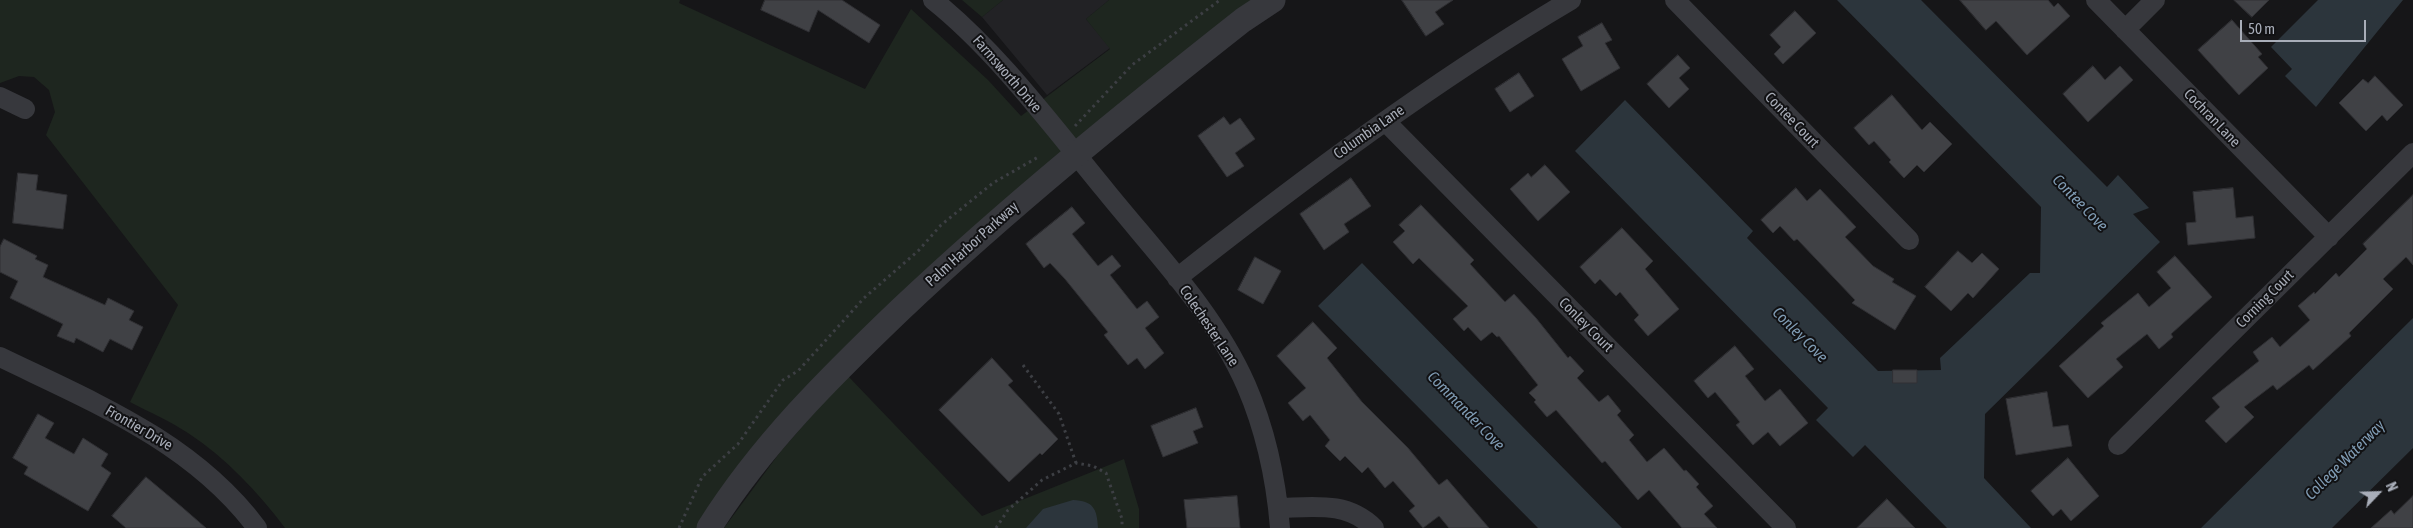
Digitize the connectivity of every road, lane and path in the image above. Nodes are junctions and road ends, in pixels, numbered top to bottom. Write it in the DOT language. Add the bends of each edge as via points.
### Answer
graph roads {
  1 [pos="933,0"];
  2 [pos="1220,0"];
  3 [pos="1273,0"];
  4 [pos="1571,0"];
  5 [pos="1675,0"];
  6 [pos="2096,0"];
  7 [pos="2155,0"];
  8 [pos="2125,30"];
  9 [pos="0,97"];
  10 [pos="24,109"];
  11 [pos="1385,121"];
  12 [pos="1080,122"];
  13 [pos="2413,153"];
  14 [pos="1075,154"];
  15 [pos="1040,156"];
  16 [pos="2328,237"];
  17 [pos="1909,240"];
  18 [pos="1176,278"];
  19 [pos="0,357"];
  20 [pos="1023,365"];
  21 [pos="2118,445"];
  22 [pos="1076,463"];
  23 [pos="1278,508"];
  24 [pos="257,528"];
  25 [pos="679,528"];
  26 [pos="709,528"];
  27 [pos="996,528"];
  28 [pos="1122,528"];
  29 [pos="1280,528"];
  30 [pos="1374,528"];
  31 [pos="1786,528"];
  1 -- 14 [label="street, Farmsworth Drive" via="988,51"];
  2 -- 12 [label="path" via="1132,65"];
  3 -- 14 [label="street, Palm Harbor Parkway"];
  4 -- 11 [label="street, Columbia Lane"];
  5 -- 17 [label="street, Contee Court"];
  6 -- 8 [label="street, Cochran Lane"];
  7 -- 8 [label="street"];
  8 -- 16 [label="street, Cochran Lane"];
  9 -- 10 [label="street"];
  11 -- 18 [label="street, Columbia Lane"];
  11 -- 31 [label="street, Conley Court"];
  13 -- 16 [label="street, Corning Court"];
  14 -- 18 [label="street, Colechester Lane"];
  14 -- 26 [label="street, Palm Harbor Parkway" via="924,287 847,361 764,452"];
  15 -- 25 [label="path" via="993,183 941,225 918,251 864,298 798,371 783,380 738,444 702,477"];
  16 -- 21 [label="street, Corning Court"];
  18 -- 23 [label="street, Colechester Lane" via="1211,323 1246,386 1266,442"];
  19 -- 24 [label="street, Frontier Drive" via="127,419 176,449 216,483"];
  20 -- 22 [label="path" via="1059,414"];
  22 -- 27 [label="path" via="1042,480 1008,510"];
  22 -- 28 [label="path" via="1093,466 1106,473 1122,519"];
  23 -- 29 [label="street, Colechester Lane"];
  23 -- 30 [label="street" via="1338,507 1357,515"];
}
